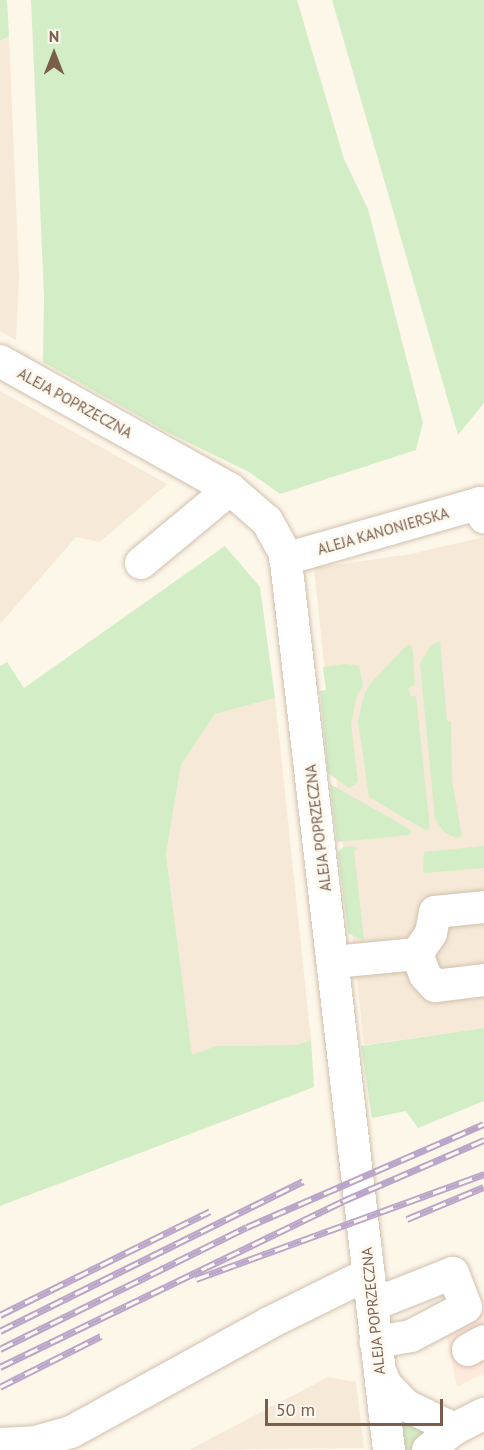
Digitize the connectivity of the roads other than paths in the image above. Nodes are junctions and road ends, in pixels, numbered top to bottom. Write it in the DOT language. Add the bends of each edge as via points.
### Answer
graph roads {
  1 [pos="0,361"];
  2 [pos="230,489"];
  3 [pos="482,510"];
  4 [pos="285,560"];
  5 [pos="141,563"];
  6 [pos="484,907"];
  7 [pos="417,954"];
  8 [pos="334,962"];
  9 [pos="484,980"];
  10 [pos="371,1291"];
  11 [pos="378,1355"];
  12 [pos="484,1414"];
  13 [pos="454,1429"];
  14 [pos="0,1444"];
  15 [pos="389,1450"];
  16 [pos="428,1450"];
  1 -- 2 [label="street, ALEJA POPRZECZNA"];
  2 -- 4 [label="street, ALEJA POPRZECZNA" via="267,521"];
  2 -- 5 [label="street"];
  3 -- 4 [label="street, ALEJA KANONIERSKA"];
  4 -- 8 [label="street, ALEJA POPRZECZNA"];
  6 -- 7 [label="street" via="435,912 431,933"];
  7 -- 8 [label="street"];
  7 -- 9 [label="street" via="425,975 435,986"];
  8 -- 10 [label="street, ALEJA POPRZECZNA"];
  10 -- 11 [label="street, ALEJA POPRZECZNA"];
  10 -- 11 [label="street" via="453,1273 466,1307"];
  10 -- 14 [label="street" via="354,1281 71,1431 36,1442"];
  11 -- 13 [label="street" via="386,1384 405,1405"];
  11 -- 15 [label="street, ALEJA POPRZECZNA"];
  12 -- 13 [label="street"];
  13 -- 16 [label="street"];
}
